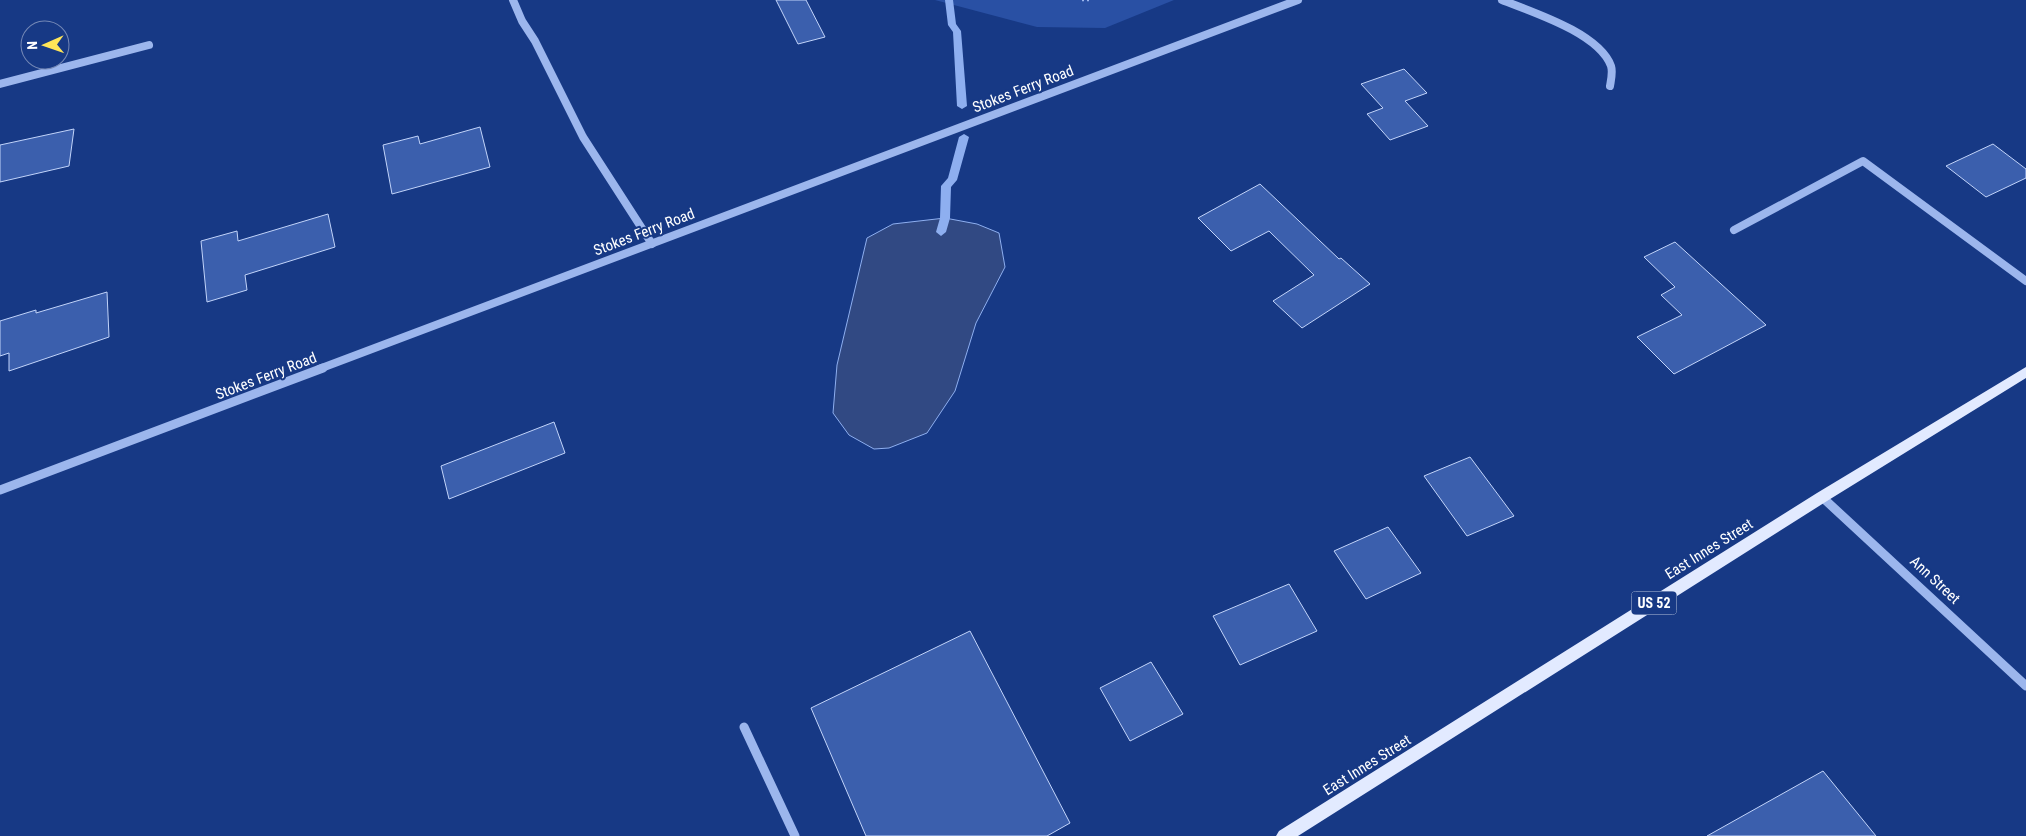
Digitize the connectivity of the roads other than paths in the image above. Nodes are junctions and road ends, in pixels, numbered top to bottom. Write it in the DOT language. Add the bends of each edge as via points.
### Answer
graph roads {
  1 [pos="513,0"];
  2 [pos="1298,0"];
  3 [pos="1502,0"];
  4 [pos="149,45"];
  5 [pos="0,84"];
  6 [pos="1610,86"];
  7 [pos="1734,230"];
  8 [pos="652,244"];
  9 [pos="2026,281"];
  10 [pos="2026,372"];
  11 [pos="0,490"];
  12 [pos="1822,497"];
  13 [pos="2026,686"];
  14 [pos="744,727"];
  15 [pos="795,836"];
  16 [pos="1284,836"];
  1 -- 8 [label="street" via="583,137"];
  2 -- 8 [label="street, Stokes Ferry Road"];
  3 -- 6 [label="street" via="1582,36 1602,53 1611,68"];
  4 -- 5 [label="street"];
  7 -- 9 [label="street" via="1864,161"];
  8 -- 11 [label="street, Stokes Ferry Road"];
  10 -- 12 [label="main road, East Innes Street / US 52"];
  12 -- 13 [label="street, Ann Street"];
  12 -- 16 [label="main road, East Innes Street / US 52"];
  14 -- 15 [label="street"];
}
